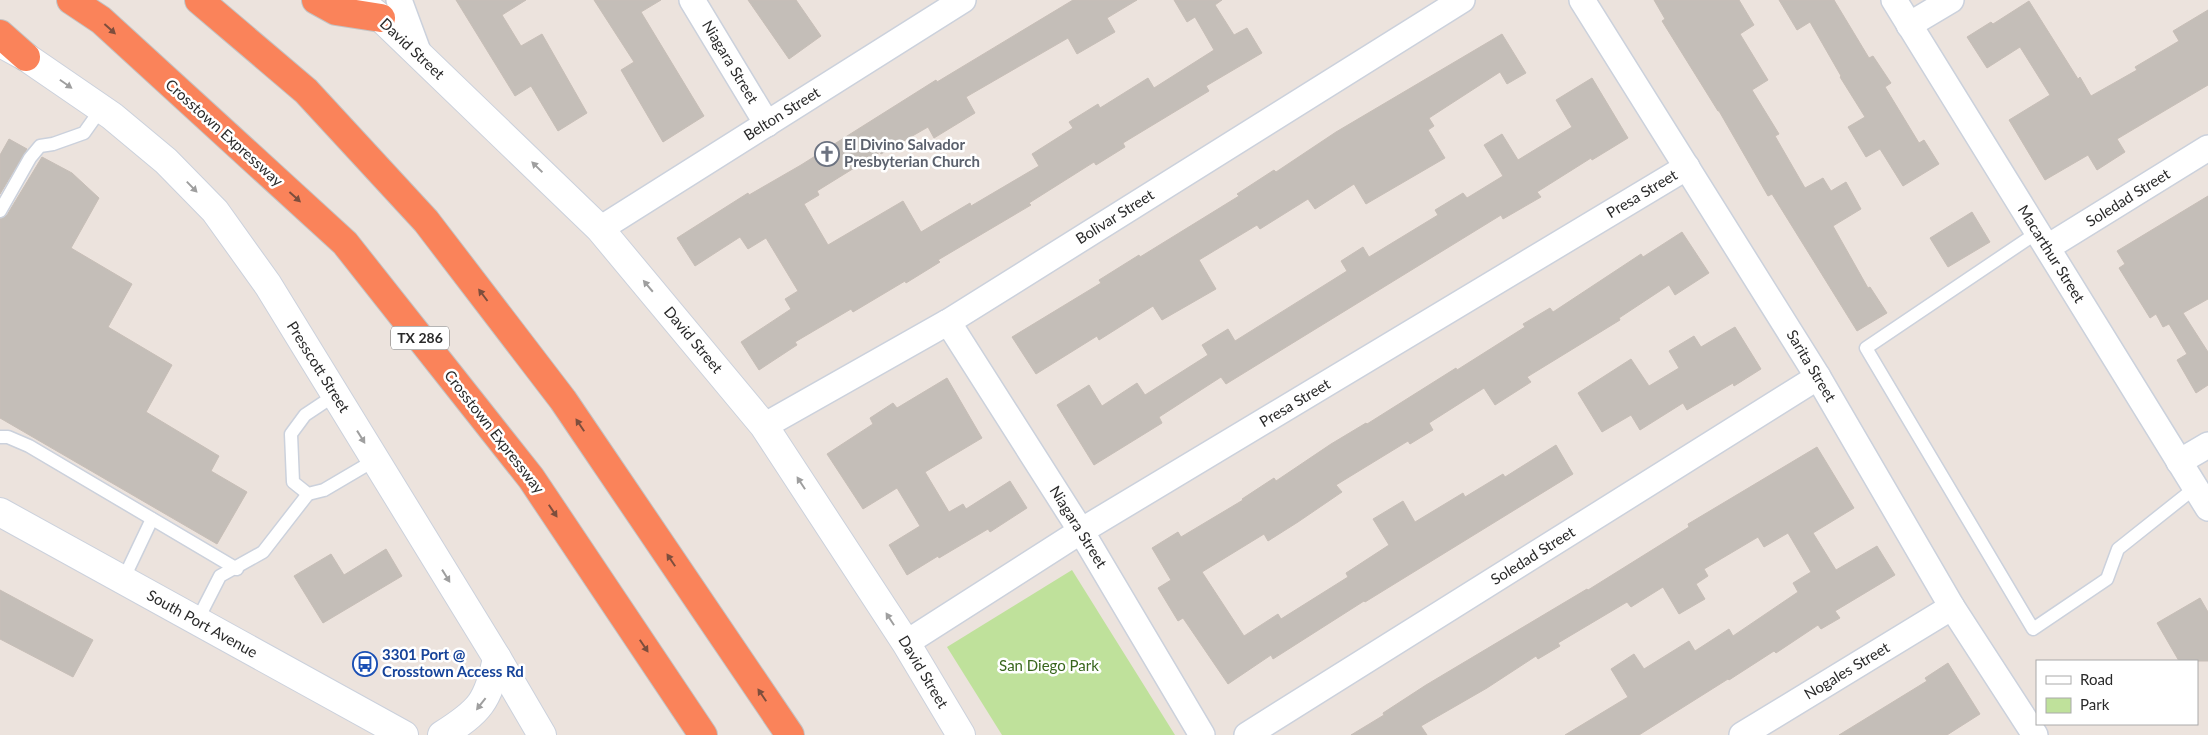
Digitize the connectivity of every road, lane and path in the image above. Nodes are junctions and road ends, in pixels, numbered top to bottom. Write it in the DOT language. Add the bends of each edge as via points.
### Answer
graph roads {
  1 [pos="71,0"];
  2 [pos="199,0"];
  3 [pos="316,0"];
  4 [pos="358,0"];
  5 [pos="692,0"];
  6 [pos="963,0"];
  7 [pos="1462,0"];
  8 [pos="1582,0"];
  9 [pos="1894,0"];
  10 [pos="1951,0"];
  11 [pos="390,9"];
  12 [pos="1909,25"];
  13 [pos="0,34"];
  14 [pos="0,43"];
  15 [pos="26,57"];
  16 [pos="101,108"];
  17 [pos="767,124"];
  18 [pos="2208,148"];
  19 [pos="1687,167"];
  20 [pos="0,211"];
  21 [pos="600,229"];
  22 [pos="2043,239"];
  23 [pos="948,322"];
  24 [pos="1818,377"];
  25 [pos="335,395"];
  26 [pos="764,426"];
  27 [pos="0,437"];
  28 [pos="2208,445"];
  29 [pos="375,460"];
  30 [pos="2179,462"];
  31 [pos="308,494"];
  32 [pos="2202,497"];
  33 [pos="0,512"];
  34 [pos="152,519"];
  35 [pos="1081,531"];
  36 [pos="237,568"];
  37 [pos="123,580"];
  38 [pos="1952,607"];
  39 [pos="197,621"];
  40 [pos="906,643"];
  41 [pos="497,658"];
  42 [pos="523,702"];
  43 [pos="404,735"];
  44 [pos="442,735"];
  45 [pos="542,735"];
  46 [pos="560,735"];
  47 [pos="703,735"];
  48 [pos="790,735"];
  49 [pos="961,735"];
  50 [pos="1202,735"];
  51 [pos="1247,735"];
  52 [pos="1742,735"];
  53 [pos="2035,735"];
  1 -- 47 [label="highway, Crosstown Expressway / TX 286, one-way" via="101,20 345,243 531,478"];
  48 -- 2 [label="highway, one-way" via="563,400 426,221 306,91"];
  3 -- 11 [label="highway" via="336,11"];
  4 -- 11 [label="main road, David Street"];
  5 -- 17 [label="street, Niagara Street"];
  6 -- 17 [label="street, Belton Street"];
  7 -- 23 [label="street, Bolivar Street"];
  8 -- 19 [label="street, Sarita Street"];
  9 -- 12 [label="street, Macarthur Street"];
  10 -- 12 [label="street"];
  21 -- 11 [label="main road, David Street, one-way" via="419,54"];
  12 -- 22 [label="street, Macarthur Street"];
  13 -- 15 [label="highway"];
  14 -- 15 [label="main road"];
  15 -- 16 [label="main road, Presscott Street, one-way"];
  16 -- 20 [label="lane" via="84,134 40,146"];
  16 -- 25 [label="main road, Presscott Street, one-way" via="166,161 215,211 268,285"];
  17 -- 21 [label="street, Belton Street"];
  18 -- 22 [label="street, Soledad Street"];
  19 -- 24 [label="street, Sarita Street"];
  19 -- 35 [label="street, Presa Street"];
  26 -- 21 [label="main road, David Street, one-way"];
  22 -- 30 [label="street, Macarthur Street"];
  22 -- 32 [label="lane" via="1866,348 2033,629 2107,579 2118,549"];
  23 -- 26 [label="street, Bolivar Street"];
  23 -- 35 [label="street, Niagara Street"];
  24 -- 38 [label="street, Sarita Street"];
  24 -- 51 [label="street, Soledad Street"];
  25 -- 29 [label="main road, Presscott Street, one-way"];
  25 -- 31 [label="lane" via="305,415 291,434 293,482"];
  40 -- 26 [label="main road, David Street, one-way"];
  27 -- 34 [label="lane" via="29,446"];
  28 -- 30 [label="street"];
  29 -- 31 [label="lane" via="324,490"];
  29 -- 41 [label="main road, Presscott Street, one-way"];
  30 -- 32 [label="street, Macarthur Street"];
  31 -- 36 [label="lane" via="264,552"];
  33 -- 37 [label="main road, South Port Avenue"];
  34 -- 36 [label="lane"];
  34 -- 37 [label="lane"];
  35 -- 40 [label="street, Presa Street"];
  35 -- 50 [label="street, Niagara Street"];
  36 -- 39 [label="lane" via="220,576"];
  37 -- 39 [label="main road, South Port Avenue"];
  38 -- 52 [label="street, Nogales Street"];
  38 -- 53 [label="street, Sarita Street"];
  39 -- 43 [label="main road, South Port Avenue"];
  40 -- 49 [label="main road, David Street"];
  41 -- 42 [label="main road, Presscott Street"];
  41 -- 44 [label="main road, one-way" via="486,698 474,713"];
  42 -- 45 [label="main road, Presscott Street"];
  42 -- 46 [label="main road"];
}
